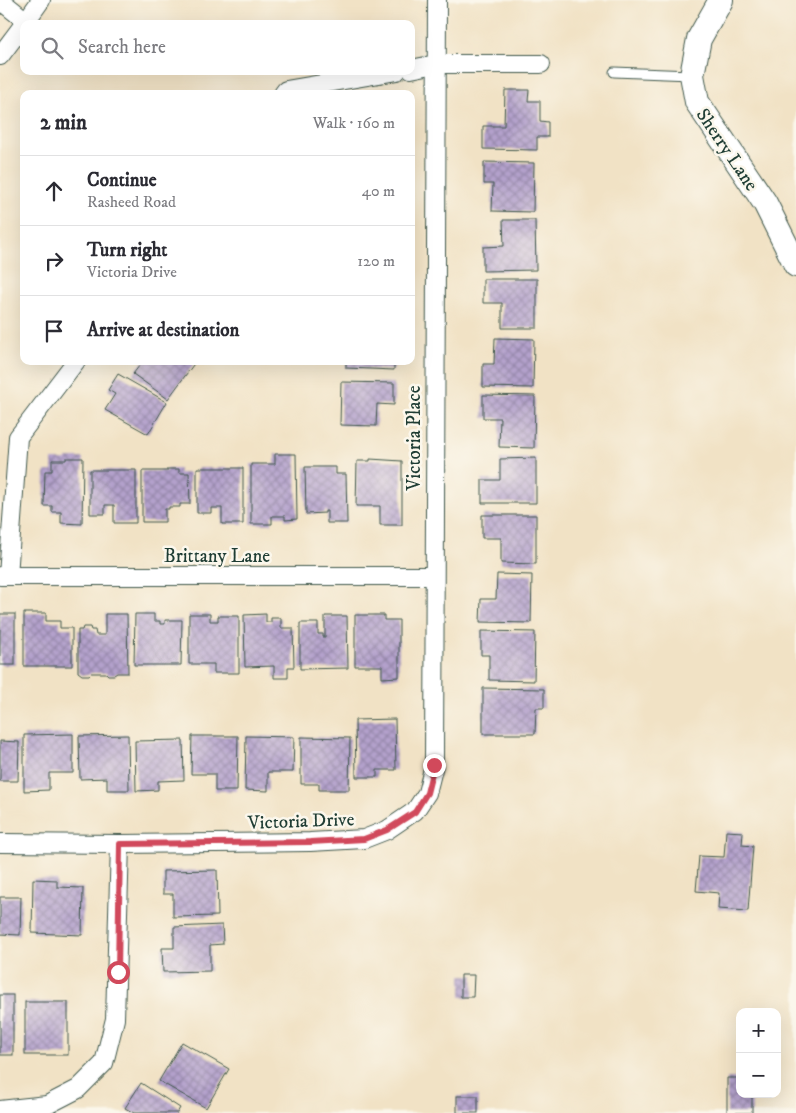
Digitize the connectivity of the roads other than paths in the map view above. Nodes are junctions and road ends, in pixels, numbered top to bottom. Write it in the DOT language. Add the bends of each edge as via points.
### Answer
graph roads {
  1 [pos="0,0"];
  2 [pos="41,0"];
  3 [pos="437,0"];
  4 [pos="721,0"];
  5 [pos="22,20"];
  6 [pos="27,20"];
  7 [pos="20,30"];
  8 [pos="0,56"];
  9 [pos="436,64"];
  10 [pos="541,64"];
  11 [pos="415,68"];
  12 [pos="614,72"];
  13 [pos="692,74"];
  14 [pos="374,75"];
  15 [pos="286,90"];
  16 [pos="796,265"];
  17 [pos="73,365"];
  18 [pos="4,576"];
  19 [pos="434,576"];
  20 [pos="0,843"];
  21 [pos="120,844"];
  22 [pos="0,1110"];
  1 -- 5 [label="street"];
  2 -- 6 [label="street"];
  3 -- 9 [label="street, Victoria Place"];
  4 -- 13 [label="street, Sherry Lane" via="699,39"];
  7 -- 8 [label="street"];
  9 -- 10 [label="street"];
  9 -- 11 [label="street"];
  9 -- 19 [label="street, Victoria Place"];
  12 -- 13 [label="lane"];
  13 -- 16 [label="street, Sherry Lane" via="697,102 764,203"];
  14 -- 15 [label="street"];
  17 -- 18 [label="street" via="18,437"];
  18 -- 19 [label="street, Brittany Lane"];
  19 -- 21 [label="street, Victoria Drive" via="434,765 427,793 415,812 387,830 364,839"];
  20 -- 21 [label="street, Victoria Drive"];
  21 -- 22 [label="street" via="115,1019 104,1063 78,1089 48,1105"];
}
